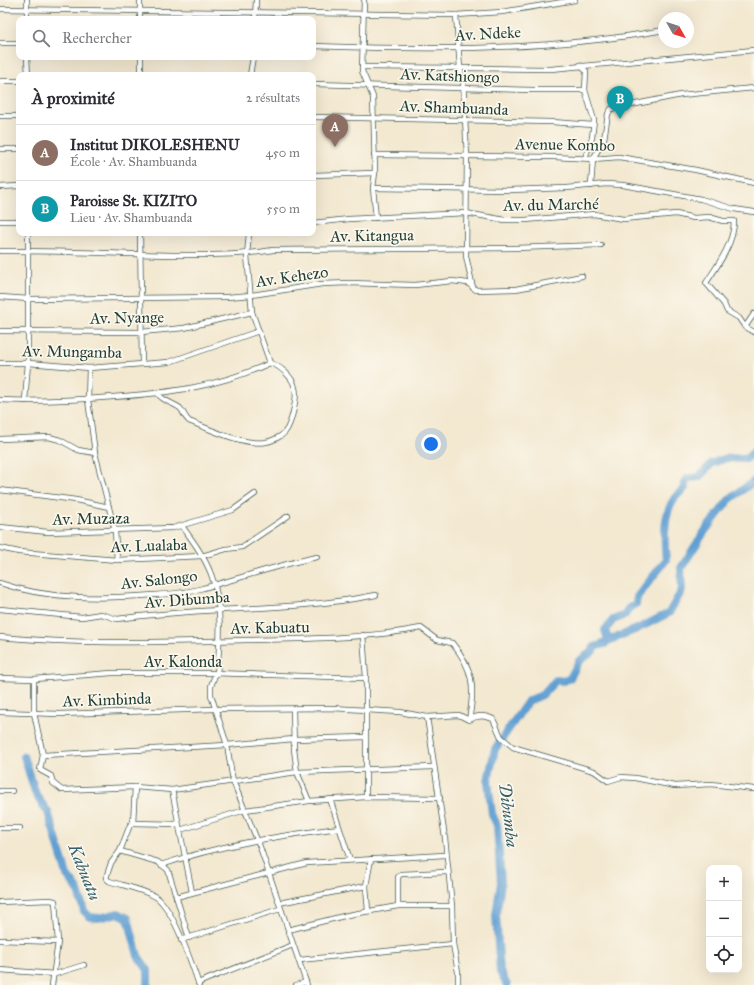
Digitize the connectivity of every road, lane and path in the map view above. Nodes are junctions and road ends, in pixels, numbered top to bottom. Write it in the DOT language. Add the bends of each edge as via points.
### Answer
graph roads {
  1 [pos="27,0"];
  2 [pos="140,0"];
  3 [pos="256,0"];
  4 [pos="364,0"];
  5 [pos="574,0"];
  6 [pos="0,9"];
  7 [pos="27,10"];
  8 [pos="139,11"];
  9 [pos="256,13"];
  10 [pos="363,14"];
  11 [pos="456,15"];
  12 [pos="27,16"];
  13 [pos="140,16"];
  14 [pos="658,31"];
  15 [pos="0,43"];
  16 [pos="16,43"];
  17 [pos="316,46"];
  18 [pos="363,48"];
  19 [pos="459,48"];
  20 [pos="754,50"];
  21 [pos="26,60"];
  22 [pos="141,60"];
  23 [pos="252,60"];
  24 [pos="580,65"];
  25 [pos="362,67"];
  26 [pos="460,68"];
  27 [pos="28,72"];
  28 [pos="141,72"];
  29 [pos="250,72"];
  30 [pos="0,80"];
  31 [pos="16,81"];
  32 [pos="316,84"];
  33 [pos="367,86"];
  34 [pos="754,88"];
  35 [pos="463,89"];
  36 [pos="586,90"];
  37 [pos="0,116"];
  38 [pos="16,116"];
  39 [pos="316,117"];
  40 [pos="374,118"];
  41 [pos="465,121"];
  42 [pos="594,126"];
  43 [pos="16,149"];
  44 [pos="0,150"];
  45 [pos="374,155"];
  46 [pos="467,156"];
  47 [pos="585,158"];
  48 [pos="593,159"];
  49 [pos="375,173"];
  50 [pos="316,175"];
  51 [pos="754,183"];
  52 [pos="16,186"];
  53 [pos="591,186"];
  54 [pos="0,187"];
  55 [pos="373,188"];
  56 [pos="465,189"];
  57 [pos="754,212"];
  58 [pos="466,213"];
  59 [pos="376,218"];
  60 [pos="0,221"];
  61 [pos="16,221"];
  62 [pos="316,223"];
  63 [pos="28,236"];
  64 [pos="140,236"];
  65 [pos="249,236"];
  66 [pos="601,245"];
  67 [pos="466,248"];
  68 [pos="29,250"];
  69 [pos="0,251"];
  70 [pos="247,254"];
  71 [pos="140,255"];
  72 [pos="582,276"];
  73 [pos="473,288"];
  74 [pos="252,295"];
  75 [pos="0,297"];
  76 [pos="142,297"];
  77 [pos="29,299"];
  78 [pos="252,312"];
  79 [pos="754,314"];
  80 [pos="746,327"];
  81 [pos="0,331"];
  82 [pos="28,331"];
  83 [pos="259,331"];
  84 [pos="141,332"];
  85 [pos="754,332"];
  86 [pos="0,363"];
  87 [pos="28,363"];
  88 [pos="270,363"];
  89 [pos="142,364"];
  90 [pos="89,368"];
  91 [pos="158,394"];
  92 [pos="0,400"];
  93 [pos="88,400"];
  94 [pos="25,401"];
  95 [pos="0,439"];
  96 [pos="95,453"];
  97 [pos="0,490"];
  98 [pos="256,494"];
  99 [pos="109,506"];
  100 [pos="288,516"];
  101 [pos="182,526"];
  102 [pos="0,527"];
  103 [pos="115,531"];
  104 [pos="0,548"];
  105 [pos="202,556"];
  106 [pos="317,557"];
  107 [pos="117,560"];
  108 [pos="0,583"];
  109 [pos="214,584"];
  110 [pos="376,595"];
  111 [pos="0,609"];
  112 [pos="218,611"];
  113 [pos="363,635"];
  114 [pos="0,637"];
  115 [pos="219,641"];
  116 [pos="217,674"];
  117 [pos="0,678"];
  118 [pos="366,678"];
  119 [pos="34,679"];
  120 [pos="215,709"];
  121 [pos="293,709"];
  122 [pos="365,709"];
  123 [pos="0,712"];
  124 [pos="34,713"];
  125 [pos="427,717"];
  126 [pos="469,720"];
  127 [pos="366,736"];
  128 [pos="294,739"];
  129 [pos="228,745"];
  130 [pos="43,754"];
  131 [pos="434,767"];
  132 [pos="366,770"];
  133 [pos="297,772"];
  134 [pos="233,781"];
  135 [pos="135,787"];
  136 [pos="754,789"];
  137 [pos="172,790"];
  138 [pos="0,791"];
  139 [pos="12,791"];
  140 [pos="366,797"];
  141 [pos="440,798"];
  142 [pos="330,799"];
  143 [pos="309,801"];
  144 [pos="245,810"];
  145 [pos="133,823"];
  146 [pos="178,824"];
  147 [pos="0,828"];
  148 [pos="20,828"];
  149 [pos="339,828"];
  150 [pos="180,830"];
  151 [pos="256,839"];
  152 [pos="120,851"];
  153 [pos="445,854"];
  154 [pos="185,857"];
  155 [pos="371,859"];
  156 [pos="350,860"];
  157 [pos="160,865"];
  158 [pos="268,872"];
  159 [pos="448,872"];
  160 [pos="366,886"];
  161 [pos="192,892"];
  162 [pos="176,897"];
  163 [pos="0,902"];
  164 [pos="279,903"];
  165 [pos="398,906"];
  166 [pos="452,906"];
  167 [pos="280,909"];
  168 [pos="368,911"];
  169 [pos="288,930"];
  170 [pos="189,938"];
  171 [pos="0,940"];
  172 [pos="181,940"];
  173 [pos="58,942"];
  174 [pos="453,944"];
  175 [pos="293,945"];
  176 [pos="300,960"];
  177 [pos="84,965"];
  178 [pos="0,970"];
  179 [pos="55,974"];
  180 [pos="306,983"];
  181 [pos="199,984"];
  182 [pos="52,985"];
  183 [pos="296,985"];
  184 [pos="458,985"];
  1 -- 7 [label="street"];
  2 -- 8 [label="street"];
  3 -- 9 [label="street"];
  4 -- 10 [label="street"];
  5 -- 11 [label="street" via="502,12"];
  6 -- 7 [label="street"];
  7 -- 8 [label="street"];
  7 -- 12 [label="street"];
  8 -- 9 [label="street"];
  8 -- 13 [label="street"];
  9 -- 10 [label="street"];
  10 -- 11 [label="street"];
  10 -- 18 [label="street"];
  11 -- 19 [label="street"];
  14 -- 19 [label="street, Av. Ndeke" via="554,43"];
  15 -- 16 [label="street"];
  17 -- 18 [label="street, Av. Ndeke"];
  18 -- 19 [label="street, Av. Ndeke"];
  18 -- 25 [label="street"];
  19 -- 26 [label="street"];
  20 -- 24 [label="street" via="664,60"];
  21 -- 27 [label="street"];
  22 -- 28 [label="street"];
  23 -- 29 [label="street"];
  24 -- 26 [label="street" via="551,69"];
  24 -- 36 [label="street" via="586,72"];
  25 -- 26 [label="street"];
  25 -- 33 [label="street"];
  26 -- 35 [label="street"];
  30 -- 31 [label="street"];
  32 -- 33 [label="street, Av. Katshiongo"];
  33 -- 35 [label="street, Av. Katshiongo"];
  33 -- 40 [label="street" via="373,97"];
  34 -- 48 [label="street" via="681,95 612,109 608,114 604,139"];
  35 -- 36 [label="street, Av. Katshiongo"];
  35 -- 41 [label="street"];
  36 -- 42 [label="street"];
  37 -- 38 [label="street"];
  39 -- 40 [label="street, Av. Shambuanda"];
  40 -- 41 [label="street, Av. Shambuanda"];
  40 -- 45 [label="street"];
  41 -- 42 [label="street, Av. Shambuanda" via="552,122"];
  41 -- 46 [label="street"];
  42 -- 47 [label="street"];
  43 -- 44 [label="street"];
  45 -- 46 [label="street, Avenue Kombo"];
  45 -- 49 [label="street"];
  46 -- 47 [label="street, Avenue Kombo"];
  46 -- 56 [label="street"];
  47 -- 48 [label="street, Avenue Kombo"];
  48 -- 51 [label="street, Avenue Kombo" via="619,157"];
  48 -- 53 [label="street"];
  49 -- 50 [label="street"];
  49 -- 55 [label="street"];
  52 -- 54 [label="street"];
  53 -- 56 [label="street"];
  53 -- 57 [label="street" via="623,185 701,199"];
  55 -- 56 [label="street"];
  55 -- 59 [label="street"];
  56 -- 58 [label="street"];
  58 -- 59 [label="street, Av. du Marché"];
  58 -- 67 [label="street"];
  58 -- 80 [label="street, Av. du Marché" via="505,220 594,214 623,219 676,214 734,221 725,252 706,283 727,311 740,318"];
  59 -- 62 [label="street, Av. du Marché"];
  60 -- 61 [label="street"];
  63 -- 68 [label="street"];
  64 -- 71 [label="street"];
  65 -- 70 [label="street"];
  66 -- 67 [label="street, Av. Kitangua"];
  67 -- 70 [label="street, Av. Kitangua" via="273,250"];
  67 -- 73 [label="street"];
  68 -- 69 [label="street, Av. Kitangua"];
  68 -- 71 [label="street, Av. Kitangua"];
  68 -- 77 [label="street"];
  70 -- 71 [label="street, Av. Kitangua"];
  70 -- 74 [label="street"];
  71 -- 76 [label="street"];
  72 -- 73 [label="street, Av. Kehezo" via="516,289 485,291"];
  73 -- 74 [label="street, Av. Kehezo" via="468,283 452,281 415,285 322,284"];
  74 -- 76 [label="street, Av. Kehezo"];
  74 -- 78 [label="street"];
  75 -- 77 [label="street, Av. Kehezo"];
  76 -- 77 [label="street, Av. Kehezo"];
  76 -- 84 [label="street"];
  77 -- 82 [label="street"];
  78 -- 83 [label="street"];
  78 -- 84 [label="street, Av. Nyange" via="184,328"];
  79 -- 80 [label="street"];
  80 -- 85 [label="street"];
  81 -- 82 [label="street, Av. Nyange"];
  82 -- 84 [label="street, Av. Nyange"];
  82 -- 87 [label="street"];
  83 -- 88 [label="street"];
  83 -- 89 [label="street, Av. Mungamba" via="169,362"];
  84 -- 89 [label="street"];
  86 -- 87 [label="street, Av. Mungamba"];
  87 -- 90 [label="street, Av. Mungamba"];
  87 -- 94 [label="street"];
  88 -- 91 [label="street" via="232,378"];
  88 -- 91 [label="street" via="279,366 292,380 296,393 284,433 264,443 235,438 189,421 181,409"];
  89 -- 90 [label="street, Av. Mungamba"];
  90 -- 93 [label="street"];
  91 -- 93 [label="street"];
  92 -- 94 [label="street"];
  93 -- 94 [label="street"];
  93 -- 96 [label="street"];
  95 -- 96 [label="street" via="49,438 60,440 78,450"];
  96 -- 99 [label="street"];
  97 -- 99 [label="street"];
  98 -- 101 [label="street, Av. Muzaza" via="233,510"];
  99 -- 103 [label="street"];
  100 -- 105 [label="street, Av. Lualaba" via="242,546"];
  101 -- 103 [label="street, Av. Muzaza"];
  101 -- 105 [label="street"];
  102 -- 103 [label="street, Av. Muzaza" via="48,532"];
  103 -- 107 [label="street"];
  104 -- 107 [label="street, Av. Lualaba"];
  105 -- 107 [label="street, Av. Lualaba"];
  105 -- 109 [label="street"];
  106 -- 109 [label="street, Av. Salongo"];
  108 -- 109 [label="street, Av. Salongo" via="34,591 93,597 178,593"];
  109 -- 112 [label="street"];
  110 -- 112 [label="street, Av. Dibumba" via="339,602"];
  111 -- 112 [label="street, Av. Dibumba" via="82,617 101,614 117,619"];
  112 -- 115 [label="street"];
  113 -- 115 [label="street, Av. Kabuatu"];
  113 -- 118 [label="street"];
  113 -- 126 [label="street, Av. Kabuatu" via="421,628 437,640 452,643 472,682 473,697"];
  114 -- 115 [label="street, Av. Kabuatu" via="50,641"];
  115 -- 116 [label="street"];
  116 -- 118 [label="street, Av. Kalonda"];
  116 -- 119 [label="street, Av. Kalonda" via="112,673"];
  116 -- 120 [label="street" via="211,686"];
  117 -- 119 [label="street, Av. Kalonda"];
  118 -- 122 [label="street"];
  119 -- 124 [label="street"];
  120 -- 121 [label="street, Av. Kimbinda"];
  120 -- 124 [label="street, Av. Kimbinda"];
  120 -- 129 [label="street"];
  121 -- 122 [label="street, Av. Kimbinda"];
  121 -- 128 [label="street"];
  122 -- 125 [label="street, Av. Kimbinda"];
  122 -- 127 [label="street"];
  123 -- 124 [label="street, Av. Kimbinda"];
  124 -- 130 [label="street"];
  125 -- 126 [label="street, Av. Kimbinda" via="459,714"];
  125 -- 131 [label="street"];
  126 -- 136 [label="street" via="474,717 490,718 502,738 520,749 594,771 608,781 621,777 675,786 711,784"];
  127 -- 128 [label="street"];
  127 -- 132 [label="street"];
  128 -- 129 [label="street"];
  128 -- 133 [label="street"];
  129 -- 130 [label="street"];
  129 -- 134 [label="street"];
  130 -- 135 [label="street" via="40,770 51,776 53,783 60,789"];
  131 -- 132 [label="street"];
  131 -- 141 [label="street"];
  132 -- 133 [label="street"];
  132 -- 140 [label="street"];
  133 -- 134 [label="street"];
  133 -- 143 [label="street"];
  134 -- 137 [label="street"];
  134 -- 144 [label="street"];
  135 -- 137 [label="street"];
  135 -- 145 [label="street"];
  137 -- 146 [label="street"];
  138 -- 139 [label="street"];
  140 -- 141 [label="street"];
  140 -- 142 [label="street"];
  141 -- 153 [label="street"];
  142 -- 143 [label="street"];
  142 -- 149 [label="street"];
  143 -- 144 [label="street"];
  144 -- 150 [label="street"];
  144 -- 151 [label="street"];
  145 -- 146 [label="street"];
  145 -- 152 [label="street"];
  146 -- 150 [label="street"];
  147 -- 148 [label="street"];
  149 -- 151 [label="street"];
  149 -- 156 [label="street"];
  150 -- 154 [label="street"];
  151 -- 154 [label="street"];
  151 -- 158 [label="street"];
  152 -- 157 [label="street" via="158,862"];
  152 -- 172 [label="street" via="111,863 106,878 109,882 155,897 164,903"];
  153 -- 155 [label="street"];
  153 -- 159 [label="street"];
  154 -- 157 [label="street"];
  154 -- 161 [label="street"];
  155 -- 156 [label="street"];
  155 -- 160 [label="street"];
  156 -- 158 [label="street" via="307,863"];
  157 -- 162 [label="street" via="168,870"];
  158 -- 161 [label="street"];
  158 -- 164 [label="street"];
  159 -- 165 [label="street" via="401,874 398,877"];
  159 -- 166 [label="street"];
  160 -- 164 [label="street"];
  160 -- 168 [label="street"];
  161 -- 162 [label="street"];
  162 -- 170 [label="street"];
  163 -- 173 [label="street" via="54,900 57,905"];
  164 -- 167 [label="street"];
  165 -- 166 [label="street"];
  165 -- 168 [label="street"];
  166 -- 174 [label="street"];
  167 -- 169 [label="street"];
  167 -- 170 [label="street"];
  168 -- 169 [label="street"];
  169 -- 175 [label="street"];
  170 -- 172 [label="street"];
  171 -- 173 [label="street"];
  172 -- 181 [label="street"];
  173 -- 179 [label="street"];
  174 -- 176 [label="street"];
  174 -- 184 [label="street"];
  175 -- 176 [label="street"];
  175 -- 181 [label="street"];
  176 -- 180 [label="street"];
  177 -- 179 [label="street"];
  178 -- 179 [label="street"];
  179 -- 182 [label="street"];
  180 -- 183 [label="street"];
}
